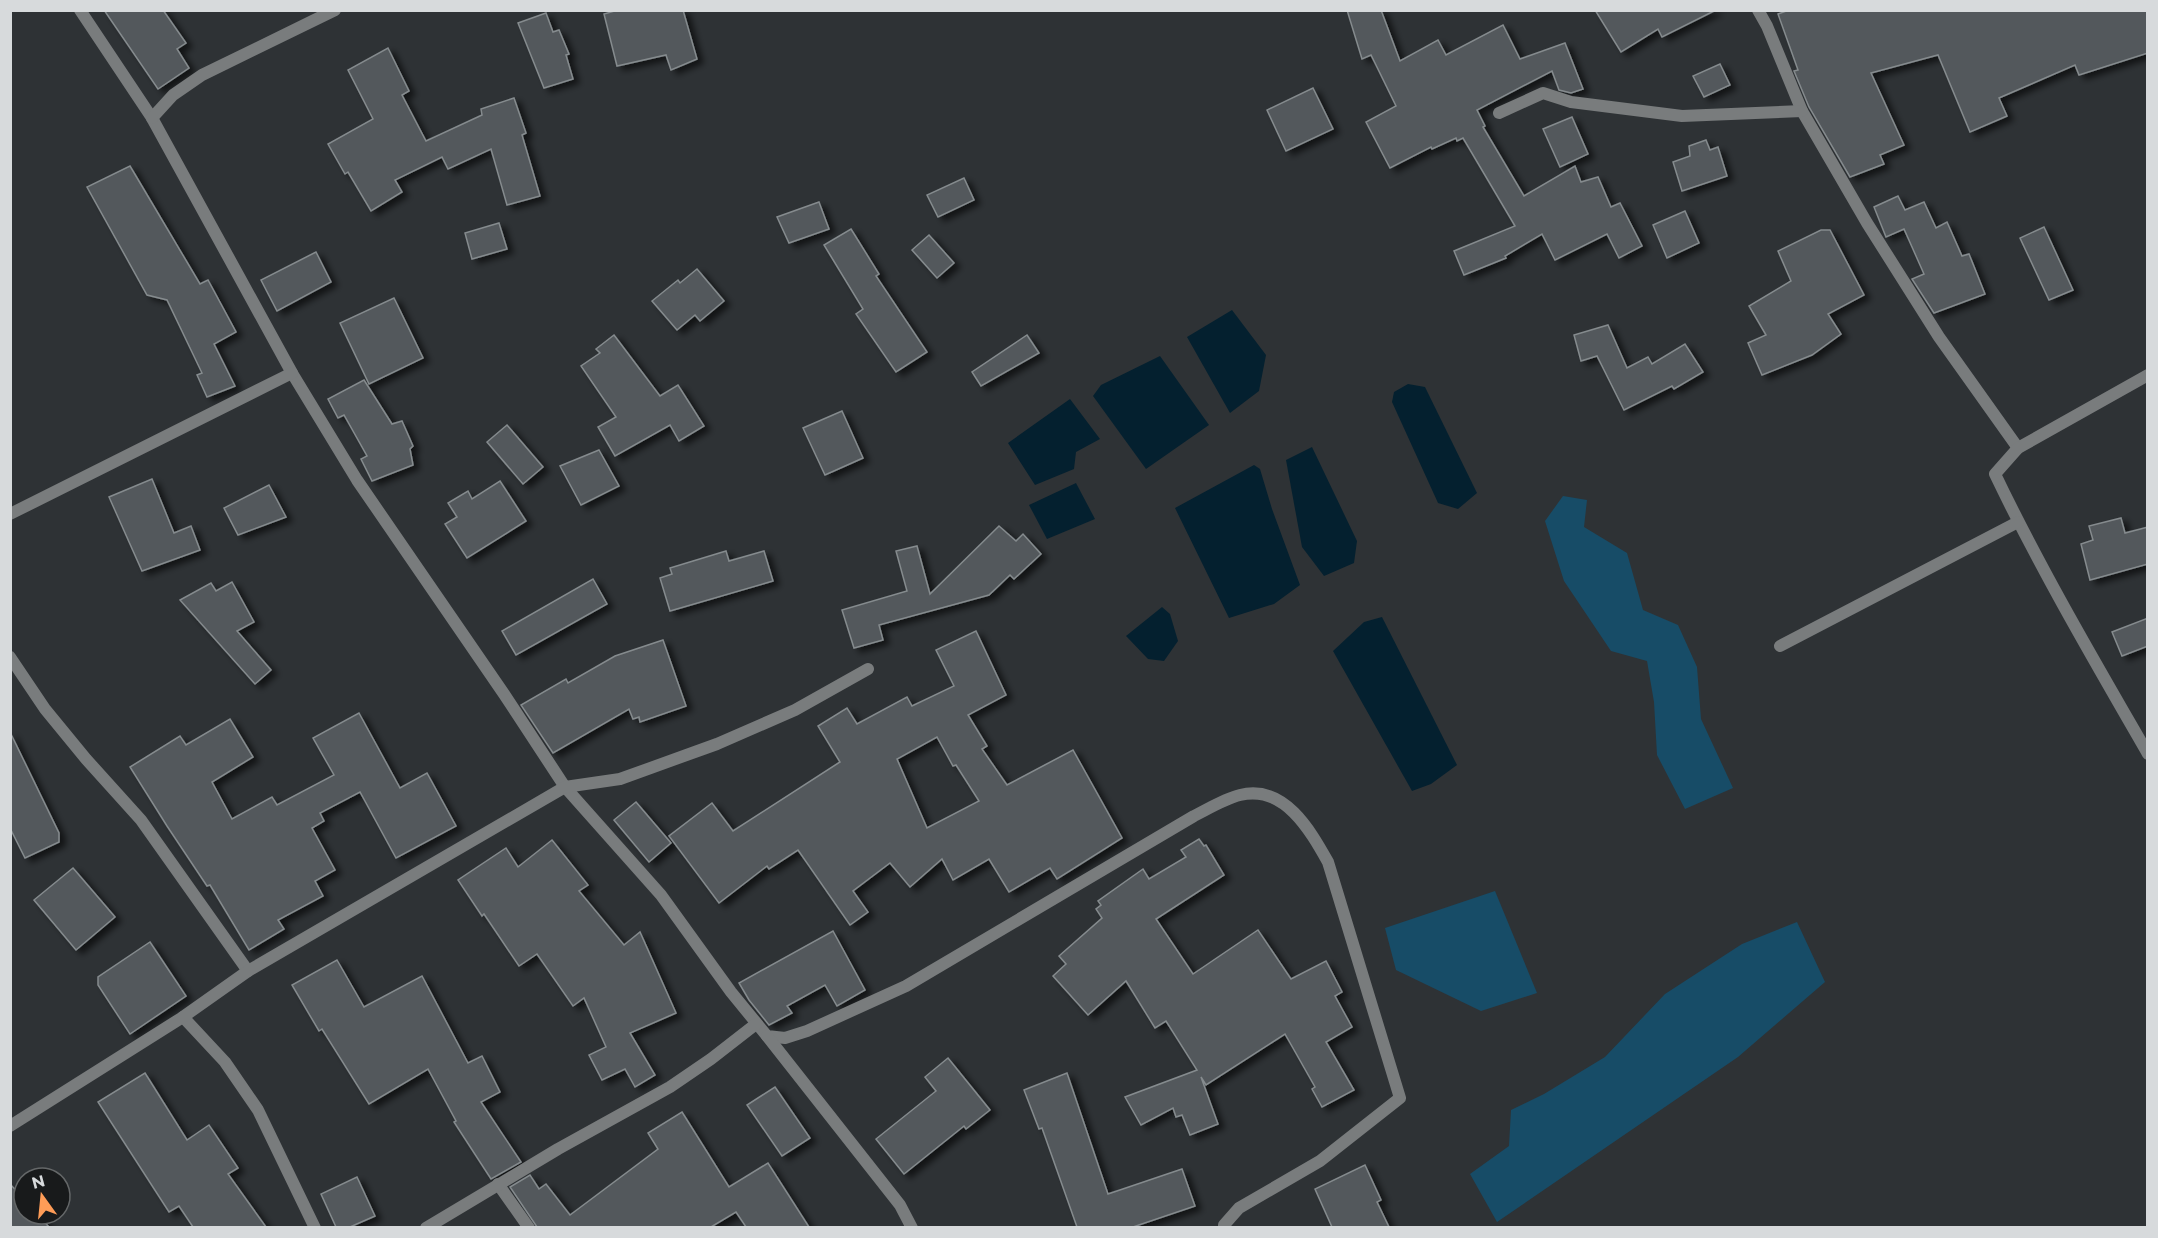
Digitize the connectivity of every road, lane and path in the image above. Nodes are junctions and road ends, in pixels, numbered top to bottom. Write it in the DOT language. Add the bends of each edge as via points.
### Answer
graph roads {
  1 [pos="80,10"];
  2 [pos="335,10"];
  3 [pos="1758,10"];
  4 [pos="1767,10"];
  5 [pos="1767,26"];
  6 [pos="1802,111"];
  7 [pos="1499,113"];
  8 [pos="152,118"];
  9 [pos="292,373"];
  10 [pos="2148,375"];
  11 [pos="2018,448"];
  12 [pos="10,514"];
  13 [pos="2018,522"];
  14 [pos="1780,646"];
  15 [pos="10,657"];
  16 [pos="868,669"];
  17 [pos="2148,754"];
  18 [pos="565,787"];
  19 [pos="248,971"];
  20 [pos="183,1017"];
  21 [pos="756,1024"];
  22 [pos="767,1036"];
  23 [pos="10,1126"];
  24 [pos="498,1184"];
  25 [pos="315,1227"];
  26 [pos="426,1227"];
  27 [pos="529,1227"];
  28 [pos="912,1227"];
  29 [pos="1224,1227"];
  1 -- 8 [label="street"];
  2 -- 8 [label="street" via="202,75 173,95"];
  3 -- 5 [label="street"];
  4 -- 5 [label="street"];
  5 -- 6 [label="street"];
  6 -- 7 [label="street" via="1682,116 1571,102 1543,93"];
  6 -- 11 [label="street" via="1939,337"];
  8 -- 9 [label="street"];
  9 -- 12 [label="street"];
  9 -- 18 [label="street" via="357,480"];
  10 -- 11 [label="street"];
  11 -- 13 [label="street" via="1995,474"];
  13 -- 14 [label="street"];
  13 -- 17 [label="street"];
  15 -- 19 [label="street" via="45,709 141,820"];
  16 -- 18 [label="street" via="795,710 717,744 620,779"];
  18 -- 19 [label="street"];
  18 -- 21 [label="street" via="661,895"];
  19 -- 20 [label="street"];
  20 -- 23 [label="street"];
  20 -- 25 [label="street" via="225,1062 258,1110"];
  21 -- 22 [label="street"];
  21 -- 24 [label="street" via="670,1087"];
  22 -- 28 [label="street" via="900,1205"];
  22 -- 29 [label="street" via="796,1035 906,986 1221,802 1261,793 1279,800 1308,826 1328,862 1400,1098 1320,1161 1239,1208"];
  24 -- 26 [label="street"];
  24 -- 27 [label="street"];
}
